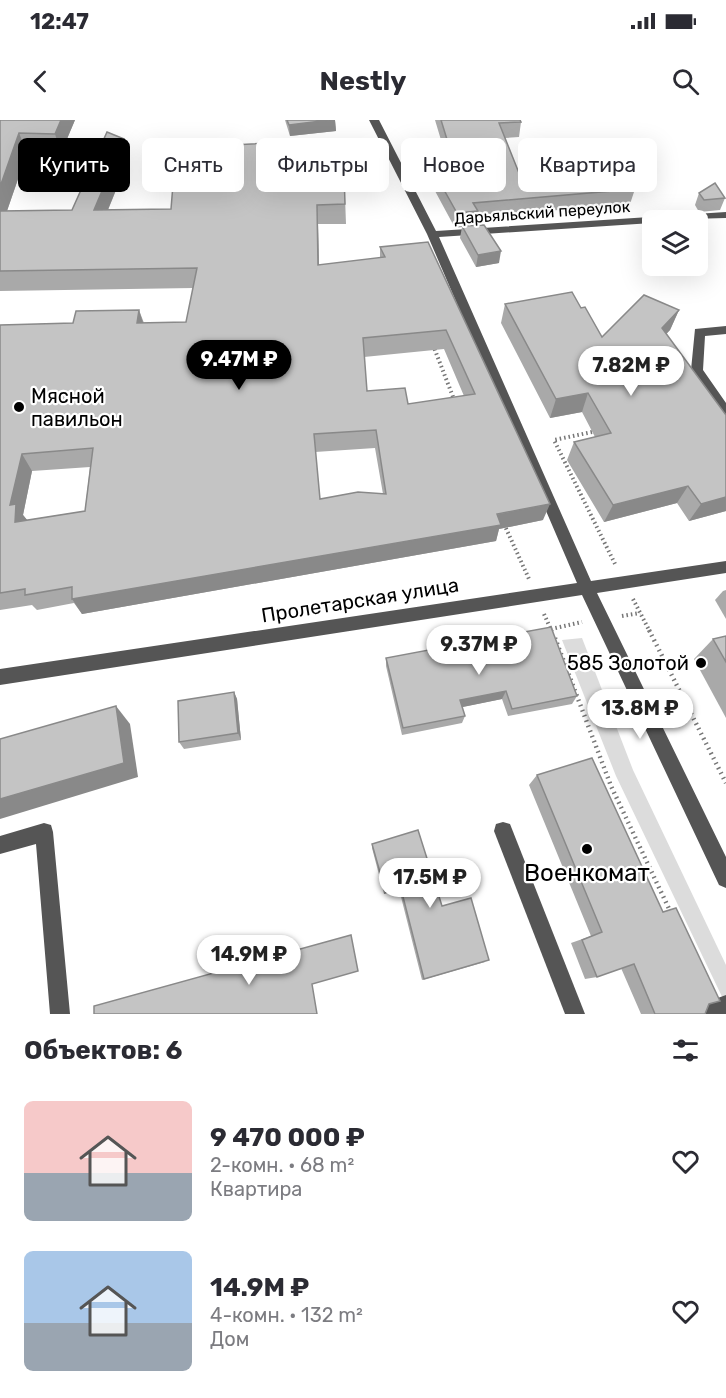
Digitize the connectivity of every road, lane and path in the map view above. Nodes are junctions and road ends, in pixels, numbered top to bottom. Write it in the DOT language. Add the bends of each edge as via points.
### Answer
graph roads {
  1 [pos="374,120"];
  2 [pos="726,215"];
  3 [pos="432,234"];
  4 [pos="726,330"];
  5 [pos="432,341"];
  6 [pos="457,408"];
  7 [pos="726,413"];
  8 [pos="501,518"];
  9 [pos="726,567"];
  10 [pos="586,587"];
  11 [pos="537,594"];
  12 [pos="0,677"];
  13 [pos="503,831"];
  14 [pos="0,845"];
  15 [pos="726,878"];
  16 [pos="676,923"];
  17 [pos="726,1005"];
  18 [pos="60,1014"];
  19 [pos="575,1014"];
  20 [pos="700,1014"];
  1 -- 3 [label="street"];
  2 -- 3 [label="street, Дарьяльский переулок"];
  3 -- 10 [label="street"];
  4 -- 7 [label="street" via="699,332 698,370"];
  5 -- 6 [label="path"];
  8 -- 11 [label="path"];
  9 -- 10 [label="street, Пролетарская улица"];
  10 -- 11 [label="street, Пролетарская улица"];
  10 -- 15 [label="street"];
  11 -- 12 [label="street, Пролетарская улица"];
  11 -- 16 [label="path" via="611,786"];
  13 -- 19 [label="street"];
  14 -- 18 [label="street" via="44,832"];
  17 -- 20 [label="street"];
}
